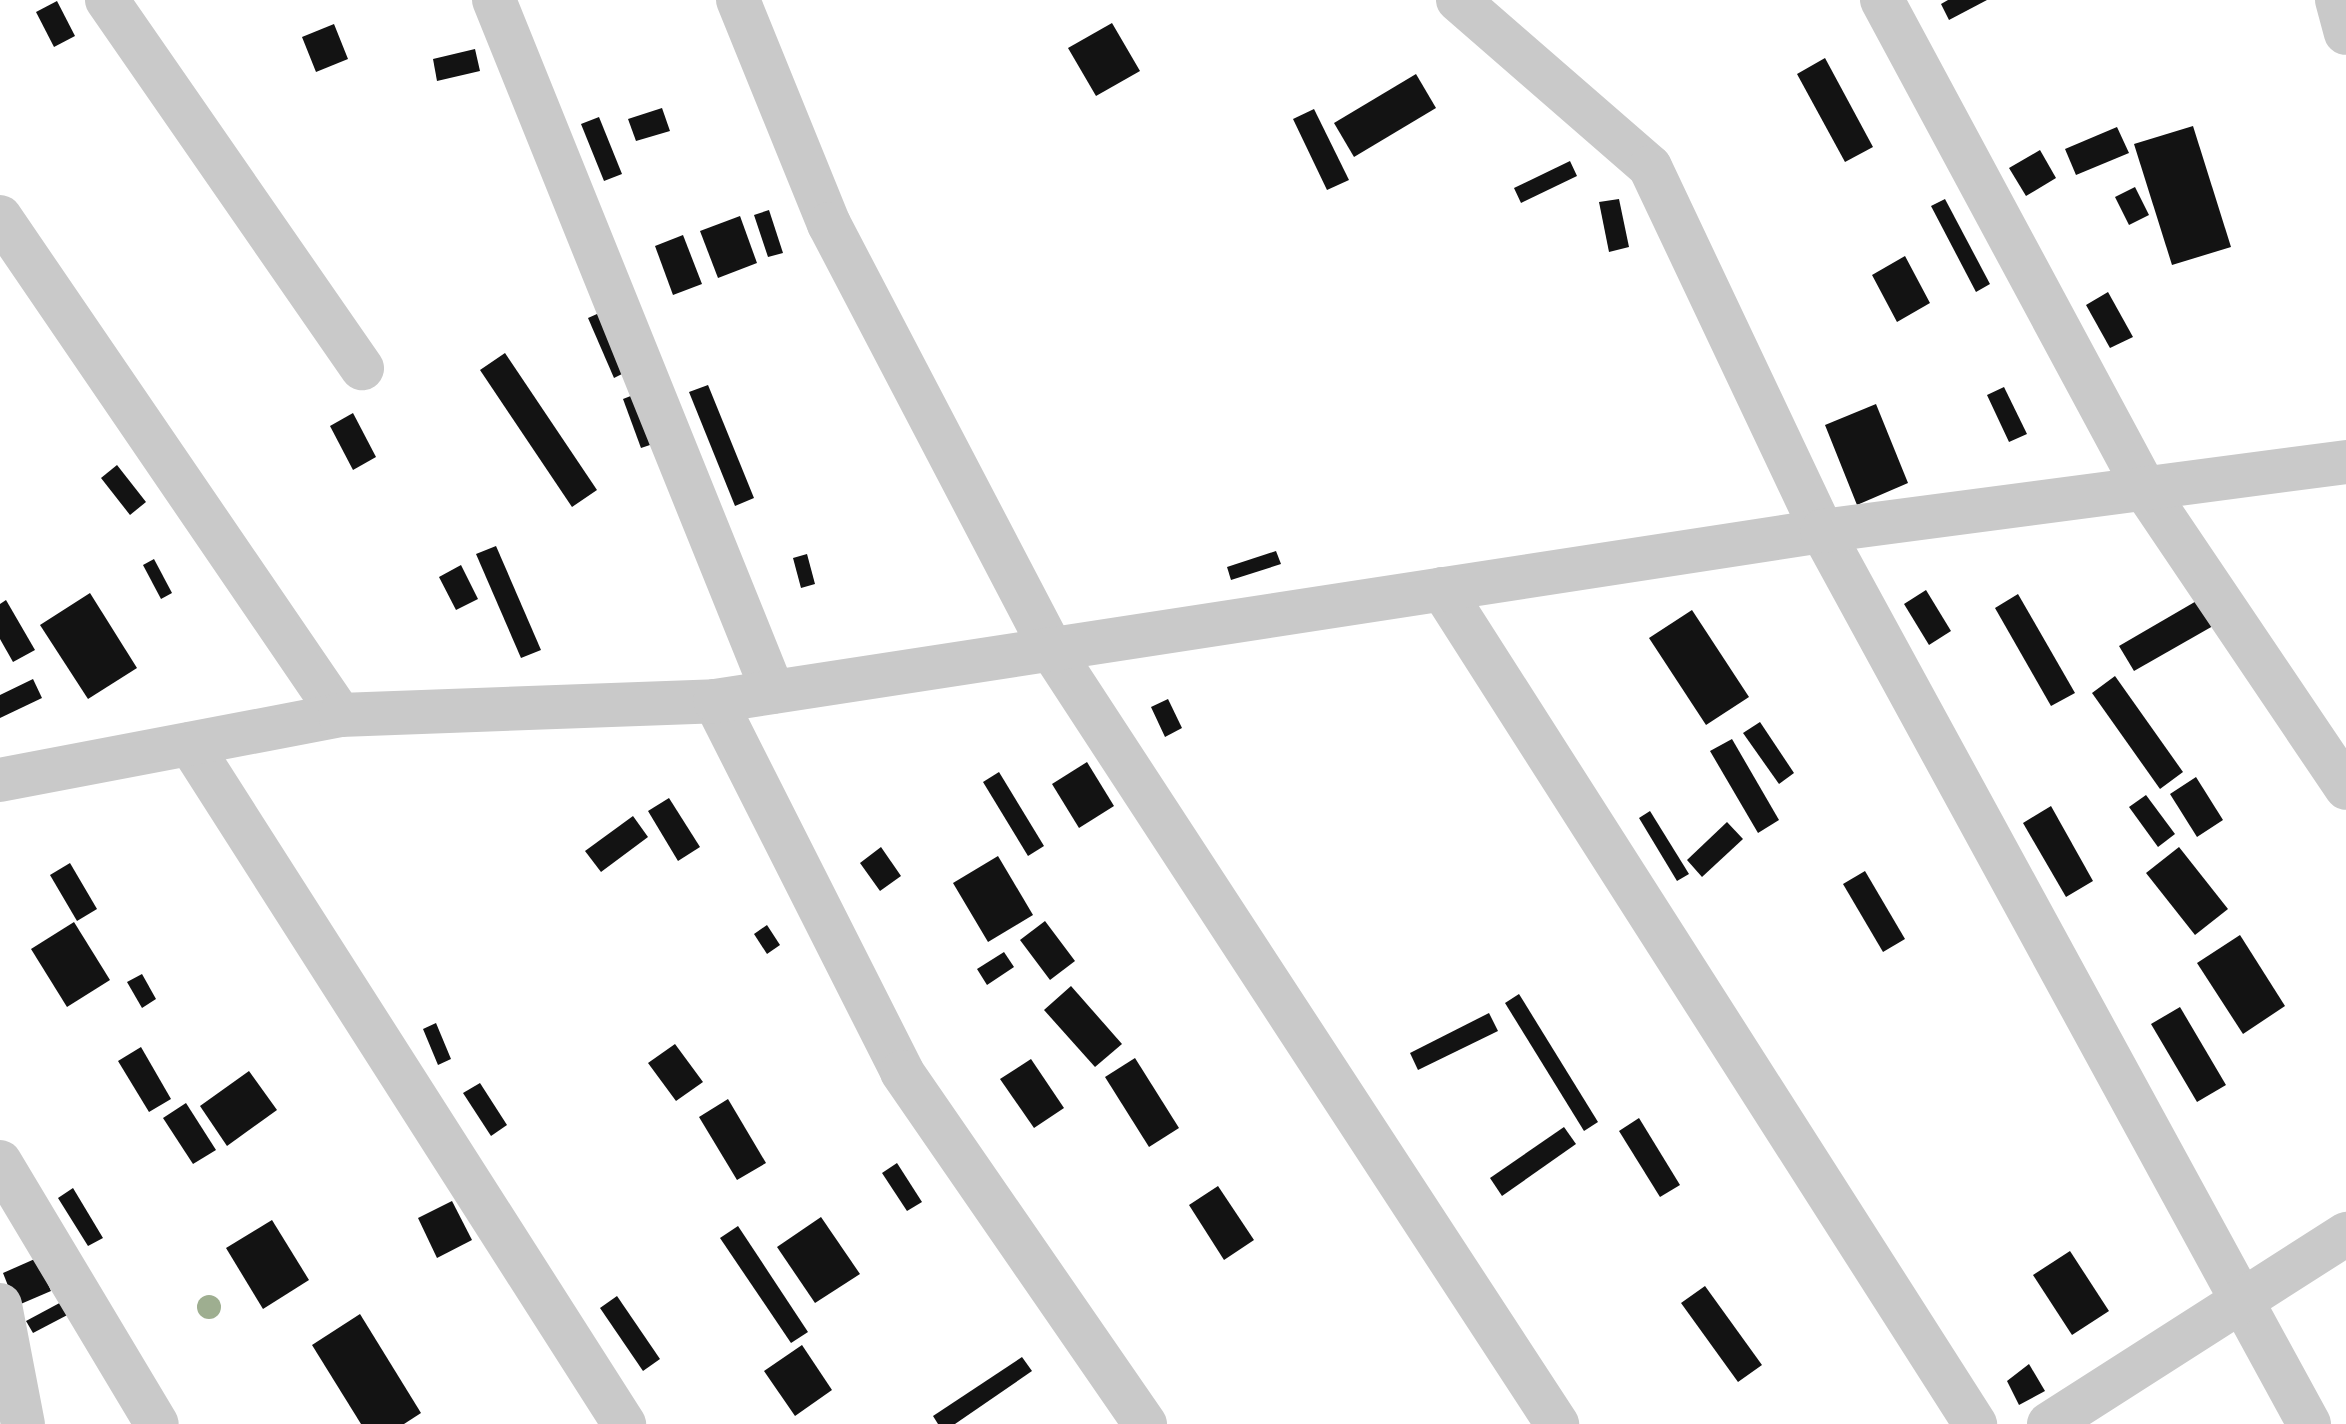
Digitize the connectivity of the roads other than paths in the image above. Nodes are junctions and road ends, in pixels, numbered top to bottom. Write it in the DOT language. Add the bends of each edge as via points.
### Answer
graph roads {
  1 [pos="107,0"];
  2 [pos="494,0"];
  3 [pos="738,0"];
  4 [pos="1458,0"];
  5 [pos="1882,0"];
  6 [pos="2337,0"];
  7 [pos="2346,33"];
  8 [pos="0,217"];
  9 [pos="362,368"];
  10 [pos="2346,462"];
  11 [pos="2146,491"];
  12 [pos="1822,531"];
  13 [pos="1442,589"];
  14 [pos="1051,649"];
  15 [pos="773,692"];
  16 [pos="715,701"];
  17 [pos="340,715"];
  18 [pos="190,744"];
  19 [pos="0,780"];
  20 [pos="2346,788"];
  21 [pos="0,1162"];
  22 [pos="2346,1234"];
  23 [pos="2242,1301"];
  24 [pos="0,1305"];
  25 [pos="23,1424"];
  26 [pos="157,1424"];
  27 [pos="624,1424"];
  28 [pos="1145,1424"];
  29 [pos="1557,1424"];
  30 [pos="1975,1424"];
  31 [pos="2049,1424"];
  32 [pos="2309,1424"];
  1 -- 9 [label="street"];
  2 -- 15 [label="street"];
  3 -- 14 [label="street" via="829,224"];
  4 -- 12 [label="street" via="1650,167"];
  5 -- 11 [label="street"];
  6 -- 7 [label="street"];
  8 -- 17 [label="street"];
  10 -- 11 [label="street"];
  11 -- 12 [label="street"];
  11 -- 20 [label="street"];
  12 -- 13 [label="street"];
  12 -- 23 [label="street"];
  13 -- 14 [label="street"];
  13 -- 30 [label="street"];
  14 -- 15 [label="street"];
  14 -- 29 [label="street"];
  15 -- 16 [label="street"];
  16 -- 17 [label="street"];
  16 -- 28 [label="street" via="902,1072"];
  17 -- 18 [label="street"];
  18 -- 19 [label="street"];
  18 -- 27 [label="street"];
  21 -- 26 [label="street"];
  22 -- 23 [label="street"];
  23 -- 31 [label="street"];
  23 -- 32 [label="street"];
  24 -- 25 [label="street"];
}
